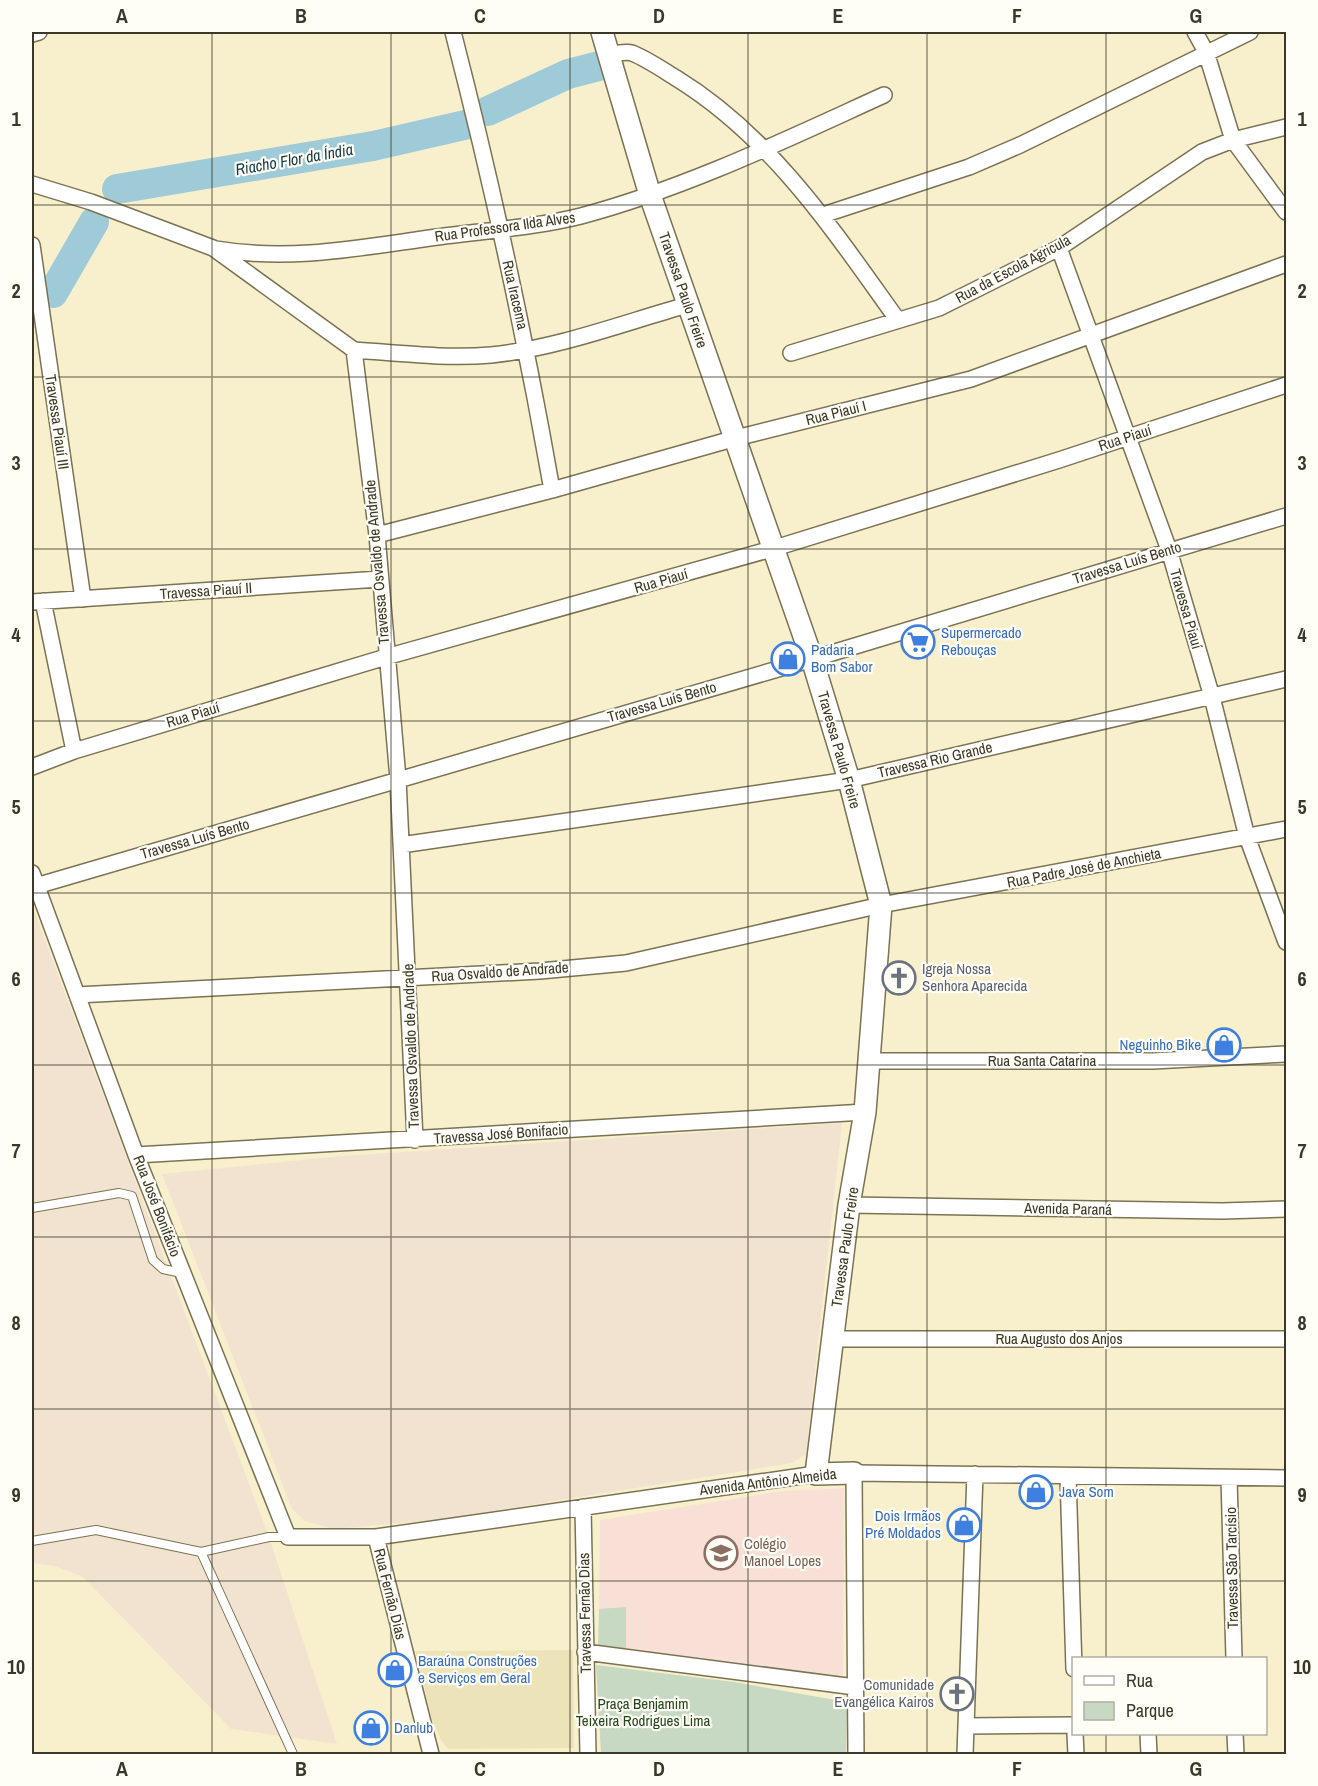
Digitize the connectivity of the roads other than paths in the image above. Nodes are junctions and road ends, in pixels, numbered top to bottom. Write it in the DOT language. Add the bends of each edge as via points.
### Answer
graph roads {
  1 [pos="39,32"];
  2 [pos="453,32"];
  3 [pos="602,32"];
  4 [pos="1195,32"];
  5 [pos="1250,32"];
  6 [pos="32,34"];
  7 [pos="1206,52"];
  8 [pos="610,54"];
  9 [pos="884,95"];
  10 [pos="1287,127"];
  11 [pos="1233,140"];
  12 [pos="766,149"];
  13 [pos="32,184"];
  14 [pos="650,195"];
  15 [pos="1287,212"];
  16 [pos="823,215"];
  17 [pos="499,230"];
  18 [pos="32,245"];
  19 [pos="213,248"];
  20 [pos="1059,248"];
  21 [pos="1287,264"];
  22 [pos="687,305"];
  23 [pos="897,320"];
  24 [pos="1092,337"];
  25 [pos="354,350"];
  26 [pos="528,350"];
  27 [pos="791,353"];
  28 [pos="1287,384"];
  29 [pos="1128,437"];
  30 [pos="736,438"];
  31 [pos="552,490"];
  32 [pos="1287,516"];
  33 [pos="377,535"];
  34 [pos="775,548"];
  35 [pos="1169,550"];
  36 [pos="380,579"];
  37 [pos="83,599"];
  38 [pos="37,601"];
  39 [pos="387,657"];
  40 [pos="812,659"];
  41 [pos="1287,679"];
  42 [pos="1212,697"];
  43 [pos="74,751"];
  44 [pos="32,766"];
  45 [pos="398,779"];
  46 [pos="849,780"];
  47 [pos="1287,829"];
  48 [pos="1247,837"];
  49 [pos="401,845"];
  50 [pos="34,879"];
  51 [pos="881,905"];
  52 [pos="1286,940"];
  53 [pos="409,977"];
  54 [pos="77,995"];
  55 [pos="1287,1054"];
  56 [pos="869,1061"];
  57 [pos="865,1112"];
  58 [pos="415,1140"];
  59 [pos="136,1155"];
  60 [pos="849,1205"];
  61 [pos="32,1208"];
  62 [pos="1287,1209"];
  63 [pos="183,1273"];
  64 [pos="832,1339"];
  65 [pos="1287,1339"];
  66 [pos="854,1473"];
  67 [pos="816,1474"];
  68 [pos="975,1474"];
  69 [pos="1068,1476"];
  70 [pos="1230,1478"];
  71 [pos="1287,1478"];
  72 [pos="584,1507"];
  73 [pos="288,1537"];
  74 [pos="376,1537"];
  75 [pos="32,1541"];
  76 [pos="201,1552"];
  77 [pos="585,1652"];
  78 [pos="1074,1657"];
  79 [pos="1233,1657"];
  80 [pos="855,1687"];
  81 [pos="966,1725"];
  82 [pos="1072,1725"];
  83 [pos="1075,1735"];
  84 [pos="1148,1735"];
  85 [pos="1235,1735"];
  86 [pos="293,1755"];
  87 [pos="431,1755"];
  88 [pos="588,1755"];
  89 [pos="856,1755"];
  90 [pos="965,1755"];
  91 [pos="1076,1755"];
  92 [pos="1149,1755"];
  93 [pos="1236,1755"];
  1 -- 6 [label="street"];
  2 -- 17 [label="street, Rua Iracema"];
  3 -- 8 [label="street, Travessa Paulo Freire"];
  4 -- 7 [label="street"];
  5 -- 7 [label="street"];
  7 -- 11 [label="street"];
  7 -- 16 [label="street" via="1010,149"];
  8 -- 12 [label="street" via="631,53 673,76 706,97"];
  8 -- 14 [label="street, Travessa Paulo Freire"];
  9 -- 12 [label="street, Rua Professora Ilda Alves"];
  10 -- 11 [label="street, Rua da Escola Agricula"];
  11 -- 15 [label="street"];
  11 -- 20 [label="street, Rua da Escola Agricula" via="1178,166"];
  12 -- 14 [label="street, Rua Professora Ilda Alves"];
  12 -- 16 [label="street"];
  13 -- 19 [label="street"];
  14 -- 17 [label="street, Rua Professora Ilda Alves" via="579,216"];
  14 -- 22 [label="street, Travessa Paulo Freire"];
  16 -- 23 [label="street"];
  17 -- 19 [label="street, Rua Professora Ilda Alves" via="332,254"];
  17 -- 26 [label="street, Rua Iracema"];
  18 -- 37 [label="street, Travessa Piauí III"];
  19 -- 25 [label="street"];
  20 -- 23 [label="street, Rua da Escola Agricula" via="939,308"];
  20 -- 24 [label="street, Travessa Piauí"];
  21 -- 24 [label="street, Rua Piauí I"];
  22 -- 26 [label="street"];
  22 -- 30 [label="street, Travessa Paulo Freire"];
  23 -- 27 [label="street, Rua da Escola Agricula"];
  24 -- 29 [label="street, Travessa Piauí"];
  24 -- 30 [label="street, Rua Piauí I" via="970,379"];
  25 -- 26 [label="street" via="489,355"];
  25 -- 33 [label="street, Travessa Osvaldo de Andrade"];
  26 -- 31 [label="street, Rua Iracema"];
  28 -- 29 [label="street, Rua Piauí"];
  29 -- 34 [label="street, Rua Piauí"];
  29 -- 35 [label="street, Travessa Piauí"];
  30 -- 31 [label="street, Rua Piauí I"];
  30 -- 34 [label="street, Travessa Paulo Freire"];
  31 -- 33 [label="street, Rua Piauí I"];
  32 -- 35 [label="street, Travessa Luís Bento"];
  33 -- 36 [label="street, Travessa Osvaldo de Andrade"];
  34 -- 39 [label="street, Rua Piauí"];
  34 -- 40 [label="street, Travessa Paulo Freire"];
  35 -- 40 [label="street, Travessa Luís Bento"];
  35 -- 42 [label="street, Travessa Piauí"];
  36 -- 37 [label="street, Travessa Piauí II"];
  36 -- 39 [label="street, Travessa Osvaldo de Andrade"];
  37 -- 38 [label="street, Travessa Piauí II"];
  38 -- 43 [label="street"];
  39 -- 43 [label="street, Rua Piauí"];
  39 -- 45 [label="street, Travessa Osvaldo de Andrade"];
  40 -- 45 [label="street, Travessa Luís Bento"];
  40 -- 46 [label="street, Travessa Paulo Freire"];
  41 -- 42 [label="street, Travessa Rio Grande"];
  42 -- 46 [label="street, Travessa Rio Grande"];
  42 -- 48 [label="street, Travessa Piauí"];
  43 -- 44 [label="street, Rua Piauí"];
  45 -- 49 [label="street, Travessa Osvaldo de Andrade"];
  45 -- 50 [label="street, Travessa Luís Bento"];
  46 -- 49 [label="street, Travessa Rio Grande"];
  46 -- 51 [label="street, Travessa Paulo Freire"];
  47 -- 48 [label="street, Rua Padre José de Anchieta"];
  48 -- 51 [label="street, Rua Padre José de Anchieta"];
  48 -- 52 [label="street, Travessa Piauí"];
  49 -- 53 [label="street, Travessa Osvaldo de Andrade"];
  50 -- 54 [label="street, Rua José Bonifácio"];
  51 -- 53 [label="street, Rua Osvaldo de Andrade" via="626,963"];
  51 -- 56 [label="street, Travessa Paulo Freire"];
  53 -- 54 [label="street, Rua Osvaldo de Andrade"];
  53 -- 58 [label="street, Travessa Osvaldo de Andrade"];
  54 -- 59 [label="street, Rua José Bonifácio"];
  55 -- 56 [label="street, Rua Santa Catarina" via="1153,1061"];
  56 -- 57 [label="street, Travessa Paulo Freire"];
  57 -- 58 [label="street, Travessa José Bonifacio"];
  57 -- 60 [label="street, Travessa Paulo Freire"];
  58 -- 59 [label="street, Travessa José Bonifacio"];
  59 -- 63 [label="street, Rua José Bonifácio"];
  60 -- 62 [label="street, Avenida Paraná"];
  60 -- 64 [label="street, Travessa Paulo Freire"];
  61 -- 63 [label="lane" via="119,1194 132,1196 157,1266"];
  63 -- 73 [label="street, Rua José Bonifácio"];
  64 -- 65 [label="street, Rua Augusto dos Anjos"];
  64 -- 67 [label="street, Travessa Paulo Freire"];
  66 -- 67 [label="street, Avenida Antônio Almeida"];
  66 -- 68 [label="street, Avenida Antônio Almeida"];
  66 -- 80 [label="street"];
  67 -- 72 [label="street, Avenida Antônio Almeida"];
  68 -- 69 [label="street, Avenida Antônio Almeida"];
  68 -- 81 [label="street"];
  69 -- 70 [label="street, Avenida Antônio Almeida"];
  69 -- 78 [label="street"];
  70 -- 71 [label="street, Avenida Antônio Almeida"];
  70 -- 79 [label="street, Travessa São Tarcísio"];
  72 -- 74 [label="street, Avenida Antônio Almeida"];
  72 -- 77 [label="street, Travessa Fernão Dias"];
  73 -- 74 [label="street, Avenida Antônio Almeida"];
  73 -- 76 [label="lane" via="269,1537"];
  74 -- 87 [label="street, Rua Fernão Dias"];
  75 -- 76 [label="lane" via="96,1530"];
  76 -- 86 [label="lane"];
  77 -- 80 [label="street"];
  77 -- 88 [label="street, Travessa Fernão Dias"];
  80 -- 89 [label="street"];
  81 -- 82 [label="street"];
  81 -- 90 [label="street"];
  83 -- 91 [label="street"];
  84 -- 92 [label="street"];
  85 -- 93 [label="street"];
}
